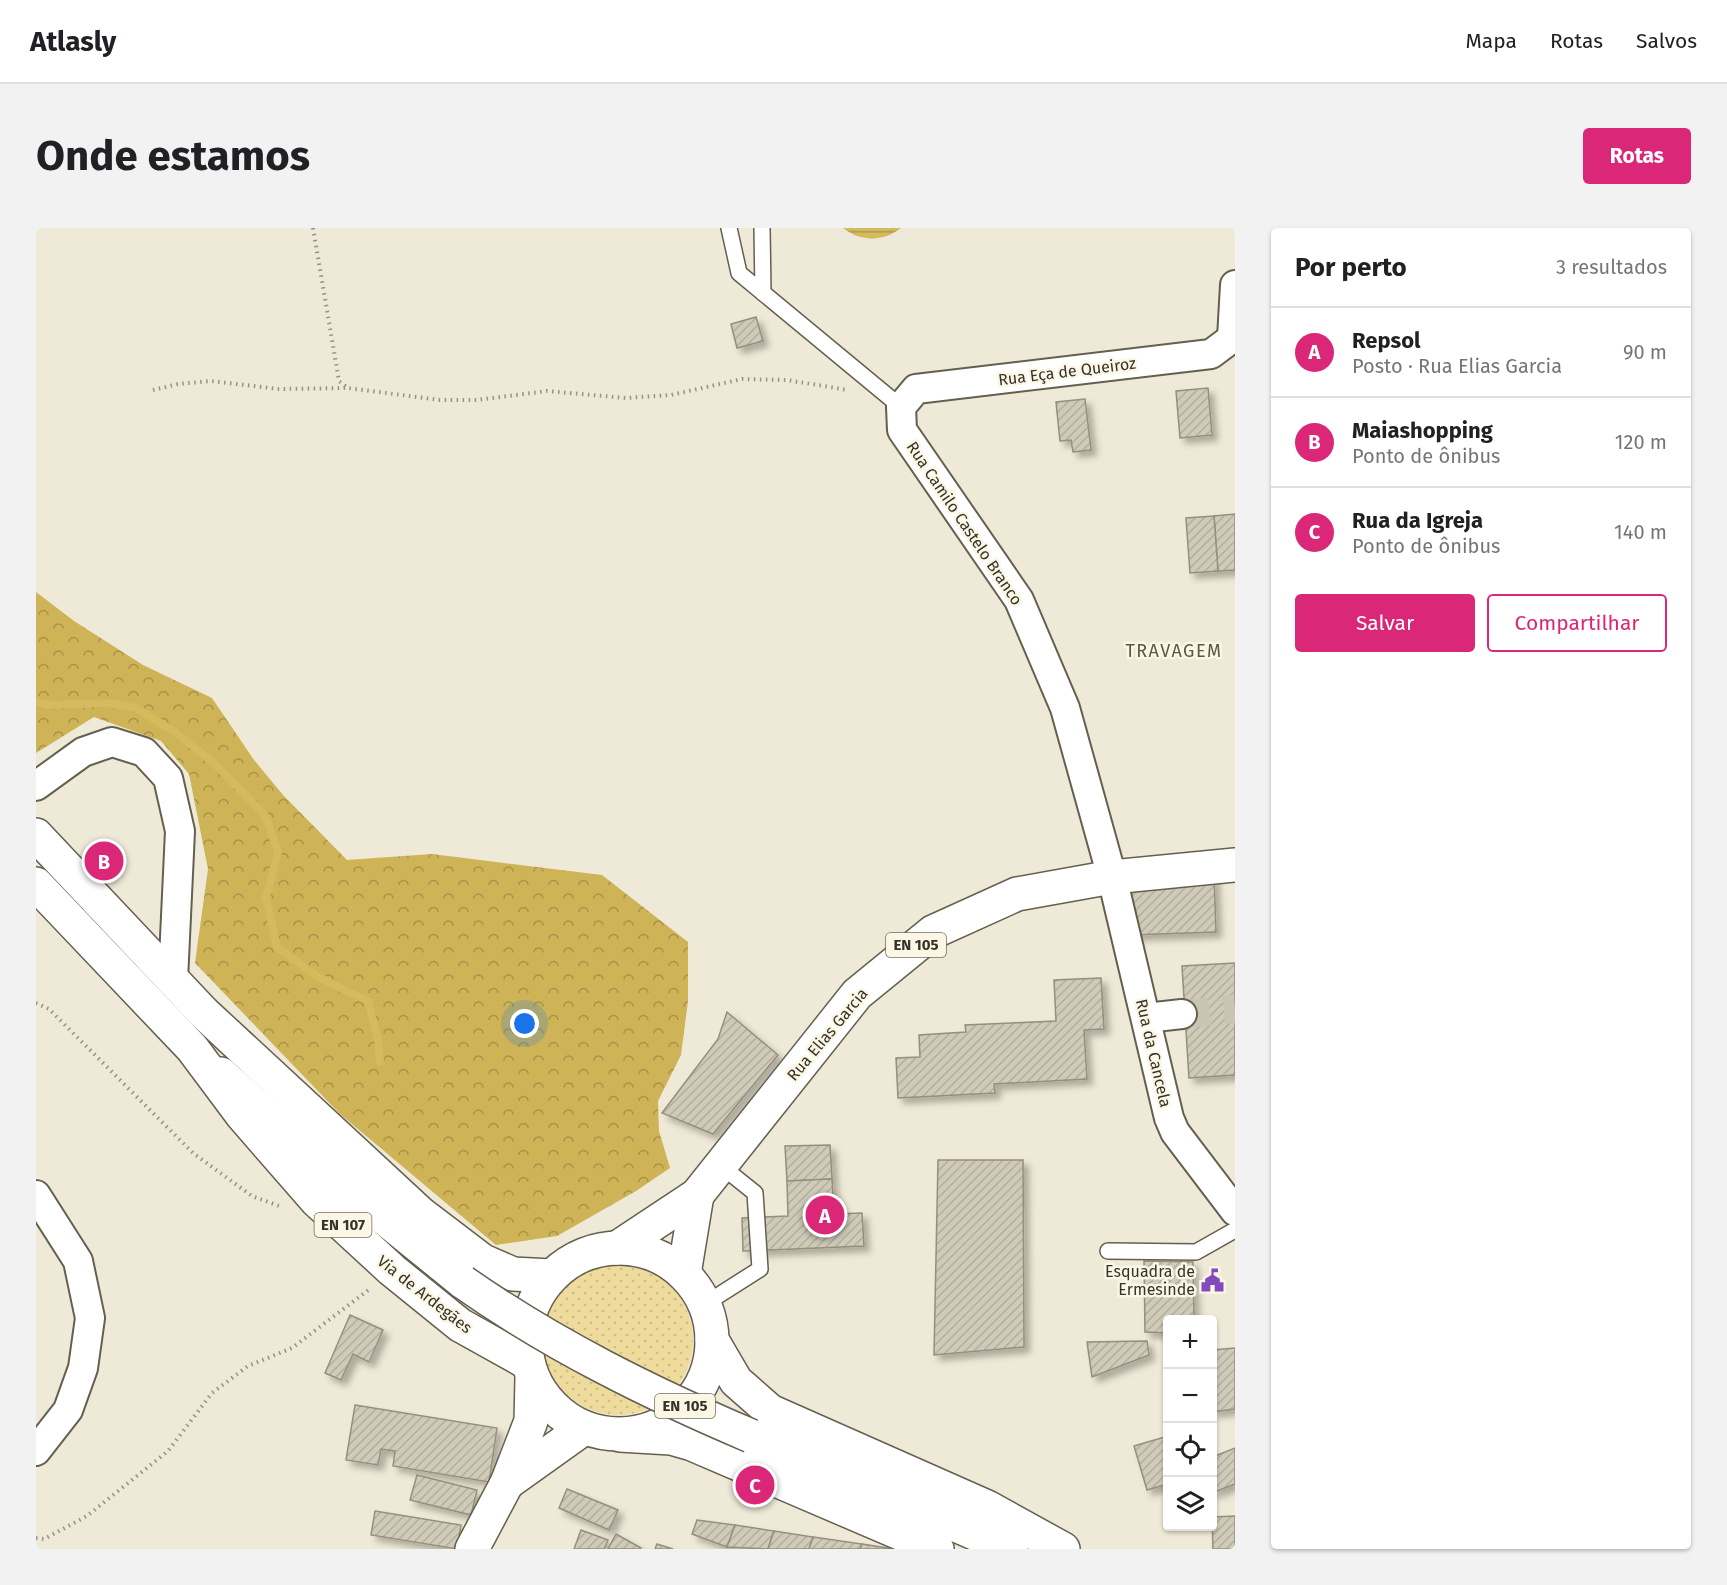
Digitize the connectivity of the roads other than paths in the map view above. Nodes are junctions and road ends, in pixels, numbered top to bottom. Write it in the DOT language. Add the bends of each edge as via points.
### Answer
graph roads {
  1 [pos="729,228"];
  2 [pos="762,228"];
  3 [pos="1235,285"];
  4 [pos="763,293"];
  5 [pos="1234,337"];
  6 [pos="901,407"];
  7 [pos="36,786"];
  8 [pos="37,837"];
  9 [pos="1235,865"];
  10 [pos="1112,878"];
  11 [pos="36,884"];
  12 [pos="173,980"];
  13 [pos="204,1013"];
  14 [pos="1182,1014"];
  15 [pos="1146,1018"];
  16 [pos="192,1048"];
  17 [pos="720,1165"];
  18 [pos="36,1195"];
  19 [pos="697,1195"];
  20 [pos="357,1196"];
  21 [pos="1235,1211"];
  22 [pos="1235,1230"];
  23 [pos="617,1248"];
  24 [pos="1108,1251"];
  25 [pos="684,1275"];
  26 [pos="551,1276"];
  27 [pos="705,1304"];
  28 [pos="712,1340"];
  29 [pos="530,1370"];
  30 [pos="584,1428"];
  31 [pos="620,1435"];
  32 [pos="36,1451"];
  33 [pos="507,1483"];
  34 [pos="472,1549"];
  35 [pos="937,1549"];
  36 [pos="1011,1549"];
  37 [pos="1063,1549"];
  1 -- 4 [label="lane" via="739,273"];
  2 -- 4 [label="lane"];
  3 -- 5 [label="street"];
  4 -- 6 [label="lane"];
  5 -- 6 [label="street, Rua Eça de Queiroz" via="1211,354 916,390"];
  6 -- 10 [label="street, Rua Camilo Castelo Branco" via="902,430 1019,600 1065,708"];
  7 -- 12 [label="street" via="83,752 112,742 144,752 168,778 180,831"];
  8 -- 12 [label="main road, EN 107"];
  9 -- 10 [label="main road, Rua Elias Garcia / EN 105"];
  10 -- 15 [label="street, Rua da Cancela"];
  10 -- 17 [label="main road, Rua Elias Garcia / EN 105" via="1017,894 933,932 857,994"];
  11 -- 16 [label="main road, Via de Ardegães / EN 107"];
  12 -- 13 [label="main road, EN 107"];
  13 -- 20 [label="main road, EN 107"];
  13 -- 26 [label="main road, EN 107" via="420,1213 474,1254 513,1274"];
  14 -- 15 [label="street"];
  15 -- 21 [label="street, Rua da Cancela" via="1175,1132"];
  16 -- 20 [label="main road, Via de Ardegães / EN 107"];
  16 -- 29 [label="main road, Via de Ardegães / EN 107" via="242,1115 316,1200 392,1270 460,1325"];
  17 -- 19 [label="main road, Rua Elias Garcia / EN 105"];
  17 -- 27 [label="lane" via="755,1193 760,1269"];
  18 -- 32 [label="street" via="78,1261 90,1318 83,1368 68,1410"];
  19 -- 23 [label="main road, Rua Elias Garcia / EN 105"];
  19 -- 25 [label="main road, Rua Elias Garcia / EN 105"];
  20 -- 36 [label="main road, EN 107, bridge" via="500,1308 602,1367"];
  22 -- 24 [label="lane" via="1196,1252"];
  23 -- 25 [label="main road, EN 105" via="657,1257"];
  23 -- 26 [label="main road, EN 105" via="593,1251 570,1261"];
  25 -- 27 [label="main road, EN 105"];
  26 -- 29 [label="main road, EN 105" via="536,1298 526,1324 525,1352"];
  27 -- 28 [label="main road, EN 105"];
  28 -- 31 [label="main road, EN 105" via="708,1369 695,1395 675,1416 649,1430"];
  28 -- 37 [label="main road" via="736,1381 770,1411 987,1507"];
  29 -- 30 [label="main road, EN 105" via="545,1399"];
  29 -- 33 [label="main road, EN 105" via="531,1421"];
  30 -- 31 [label="main road, EN 105"];
  30 -- 33 [label="main road, EN 105"];
  31 -- 35 [label="main road" via="671,1438 692,1444"];
  33 -- 34 [label="main road, EN 105"];
}
